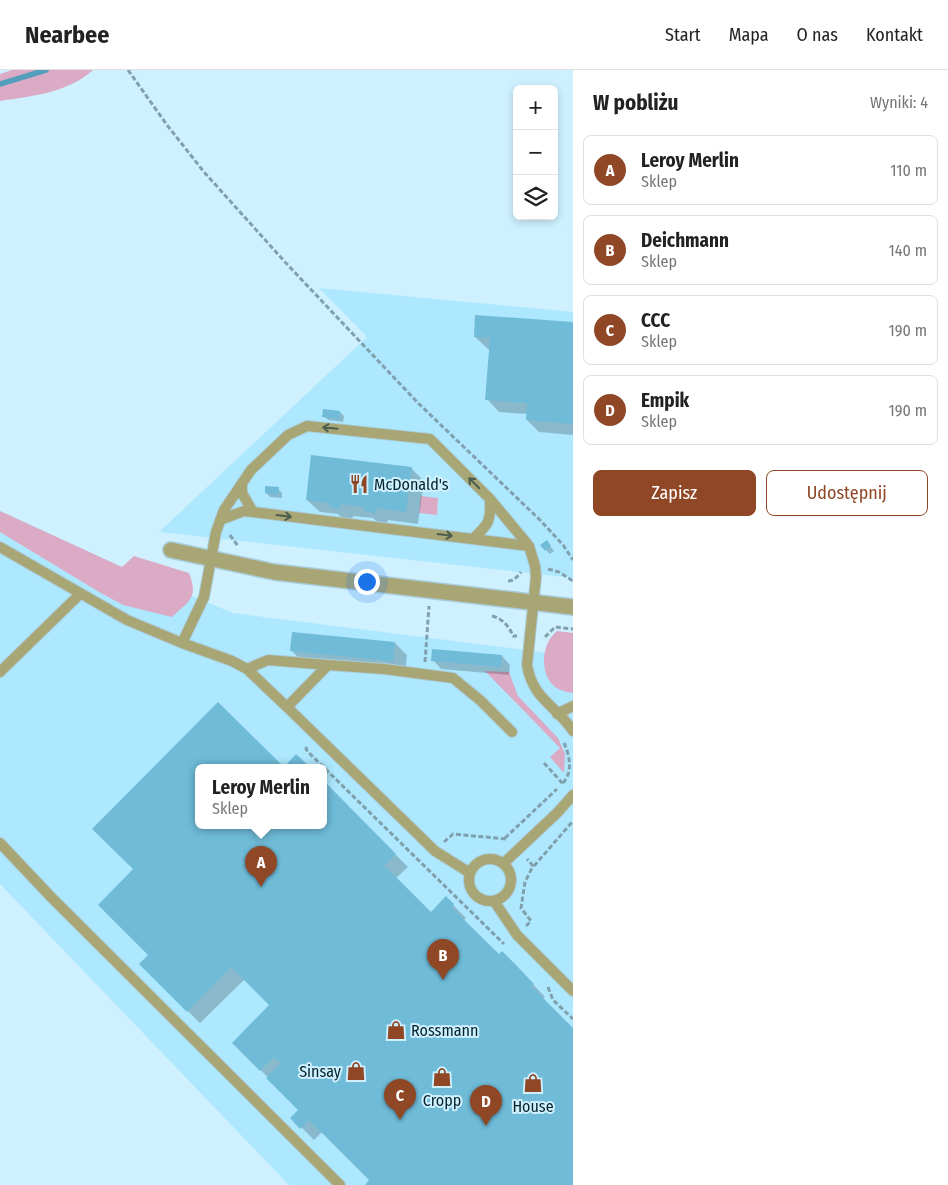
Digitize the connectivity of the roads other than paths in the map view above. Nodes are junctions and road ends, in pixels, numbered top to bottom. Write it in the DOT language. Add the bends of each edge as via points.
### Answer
graph roads {
  1 [pos="242,483"];
  2 [pos="490,500"];
  3 [pos="253,512"];
  4 [pos="220,520"];
  5 [pos="473,539"];
  6 [pos="529,546"];
  7 [pos="0,547"];
  8 [pos="171,550"];
  9 [pos="211,559"];
  10 [pos="80,594"];
  11 [pos="535,603"];
  12 [pos="573,607"];
  13 [pos="182,643"];
  14 [pos="328,665"];
  15 [pos="247,669"];
  16 [pos="0,672"];
  17 [pos="573,706"];
  18 [pos="287,707"];
  19 [pos="558,714"];
  20 [pos="573,731"];
  21 [pos="512,732"];
  22 [pos="570,792"];
  23 [pos="0,843"];
  24 [pos="504,864"];
  25 [pos="470,873"];
  26 [pos="494,901"];
  27 [pos="573,991"];
  28 [pos="340,1185"];
  2 -- 1 [label="lane, one-way" via="430,439 307,426 288,435 250,470"];
  1 -- 3 [label="lane" via="242,494"];
  1 -- 4 [label="lane"];
  2 -- 5 [label="lane" via="490,517 484,529"];
  2 -- 6 [label="lane"];
  3 -- 4 [label="lane" via="244,511"];
  3 -- 5 [label="lane, one-way"];
  4 -- 9 [label="lane"];
  5 -- 6 [label="lane"];
  6 -- 11 [label="lane" via="535,566"];
  7 -- 10 [label="lane"];
  8 -- 9 [label="street"];
  9 -- 11 [label="street" via="274,572"];
  9 -- 13 [label="lane" via="204,597"];
  10 -- 13 [label="lane" via="127,620"];
  10 -- 16 [label="lane"];
  11 -- 12 [label="street"];
  11 -- 19 [label="lane" via="527,665 529,678"];
  13 -- 15 [label="lane"];
  14 -- 15 [label="lane" via="268,660"];
  14 -- 18 [label="lane"];
  14 -- 21 [label="lane" via="453,678"];
  15 -- 18 [label="lane"];
  17 -- 19 [label="lane"];
  18 -- 25 [label="lane" via="435,851"];
  19 -- 20 [label="lane"];
  22 -- 24 [label="lane" via="558,812"];
  23 -- 28 [label="lane"];
  24 -- 25 [label="lane" via="495,859 485,859 476,863"];
  24 -- 26 [label="lane" via="511,876 511,885 503,897"];
  25 -- 26 [label="lane" via="469,886 476,896"];
  26 -- 27 [label="lane" via="517,934"];
}
